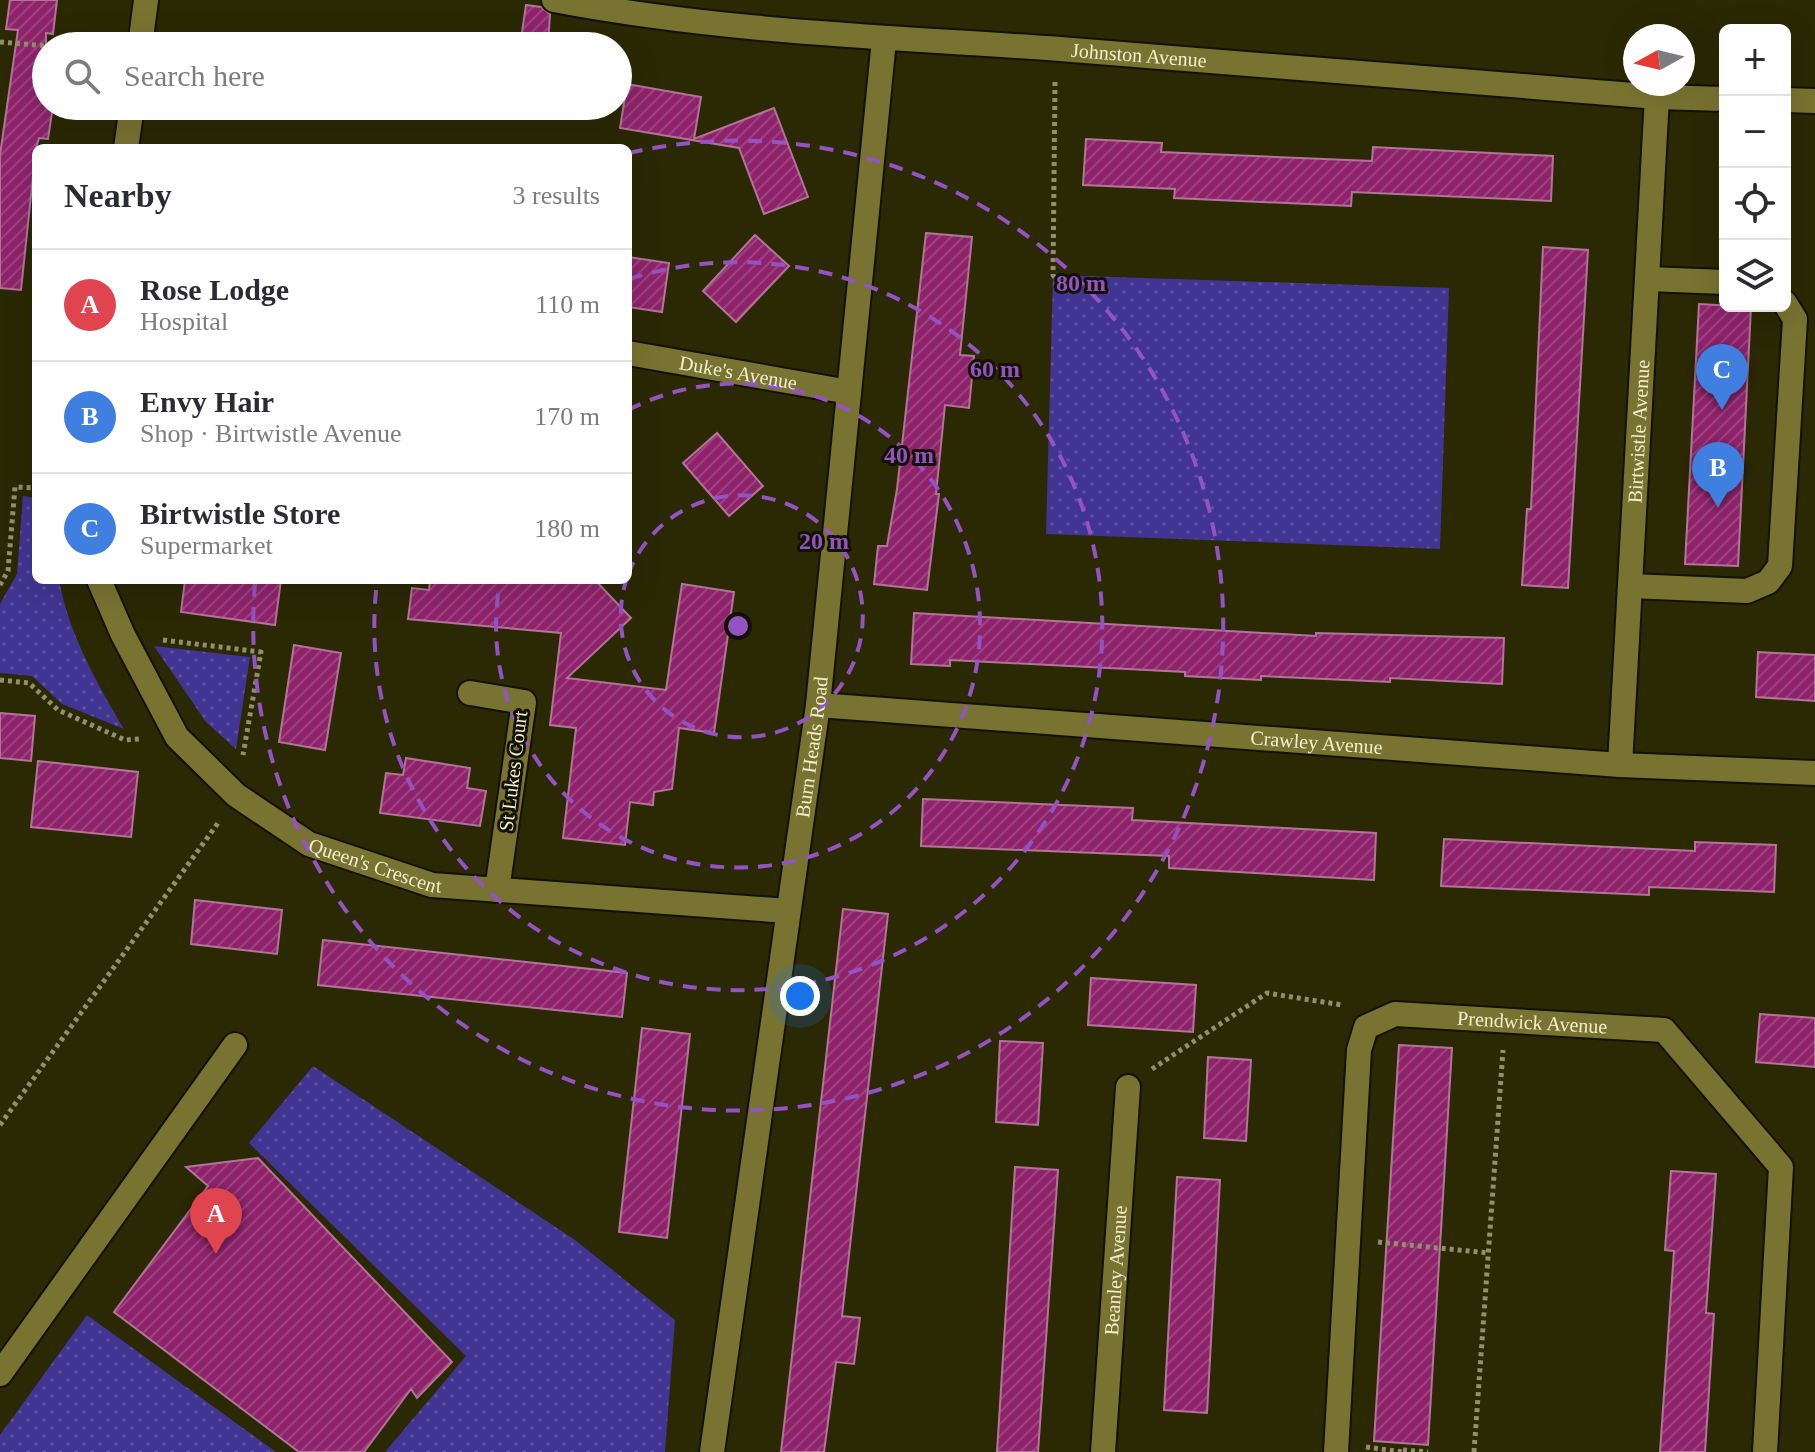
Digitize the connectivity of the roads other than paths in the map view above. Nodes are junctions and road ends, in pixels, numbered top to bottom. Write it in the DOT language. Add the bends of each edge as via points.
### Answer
graph roads {
  1 [pos="146,0"];
  2 [pos="554,0"];
  3 [pos="142,32"];
  4 [pos="884,40"];
  5 [pos="1657,97"];
  6 [pos="1719,99"];
  7 [pos="1791,100"];
  8 [pos="1815,101"];
  9 [pos="130,120"];
  10 [pos="127,144"];
  11 [pos="1648,279"];
  12 [pos="1719,282"];
  13 [pos="1791,312"];
  14 [pos="632,354"];
  15 [pos="849,392"];
  16 [pos="101,584"];
  17 [pos="1631,586"];
  18 [pos="470,693"];
  19 [pos="818,705"];
  20 [pos="1620,765"];
  21 [pos="1815,773"];
  22 [pos="497,890"];
  23 [pos="788,911"];
  24 [pos="235,1045"];
  25 [pos="1128,1087"];
  26 [pos="0,1374"];
  27 [pos="712,1452"];
  28 [pos="1103,1452"];
  29 [pos="1336,1452"];
  30 [pos="1765,1452"];
  1 -- 3 [label="street"];
  2 -- 4 [label="street, Johnston Avenue" via="618,12"];
  4 -- 5 [label="street, Johnston Avenue"];
  4 -- 15 [label="street, Burn Heads Road"];
  5 -- 6 [label="street, Johnston Avenue"];
  5 -- 11 [label="street, Birtwistle Avenue"];
  7 -- 8 [label="street"];
  9 -- 10 [label="street"];
  11 -- 12 [label="street"];
  11 -- 17 [label="street, Birtwistle Avenue"];
  13 -- 17 [label="street" via="1795,319 1780,566 1768,582 1747,591"];
  14 -- 15 [label="street, Duke's Avenue"];
  15 -- 19 [label="street, Burn Heads Road"];
  16 -- 22 [label="street, Queen's Crescent" via="177,737 236,795 309,844 432,885"];
  17 -- 20 [label="street, Birtwistle Avenue"];
  18 -- 22 [label="street, St Lukes Court" via="524,702"];
  19 -- 20 [label="street, Crawley Avenue"];
  19 -- 23 [label="street, Burn Heads Road"];
  20 -- 21 [label="street, Crawley Avenue"];
  22 -- 23 [label="street, Queen's Crescent"];
  23 -- 27 [label="street, Burn Heads Road"];
  24 -- 26 [label="street"];
  25 -- 28 [label="street, Beanley Avenue"];
  29 -- 30 [label="street, Prendwick Avenue" via="1359,1050 1366,1027 1395,1014 1664,1030 1781,1167"];
}
